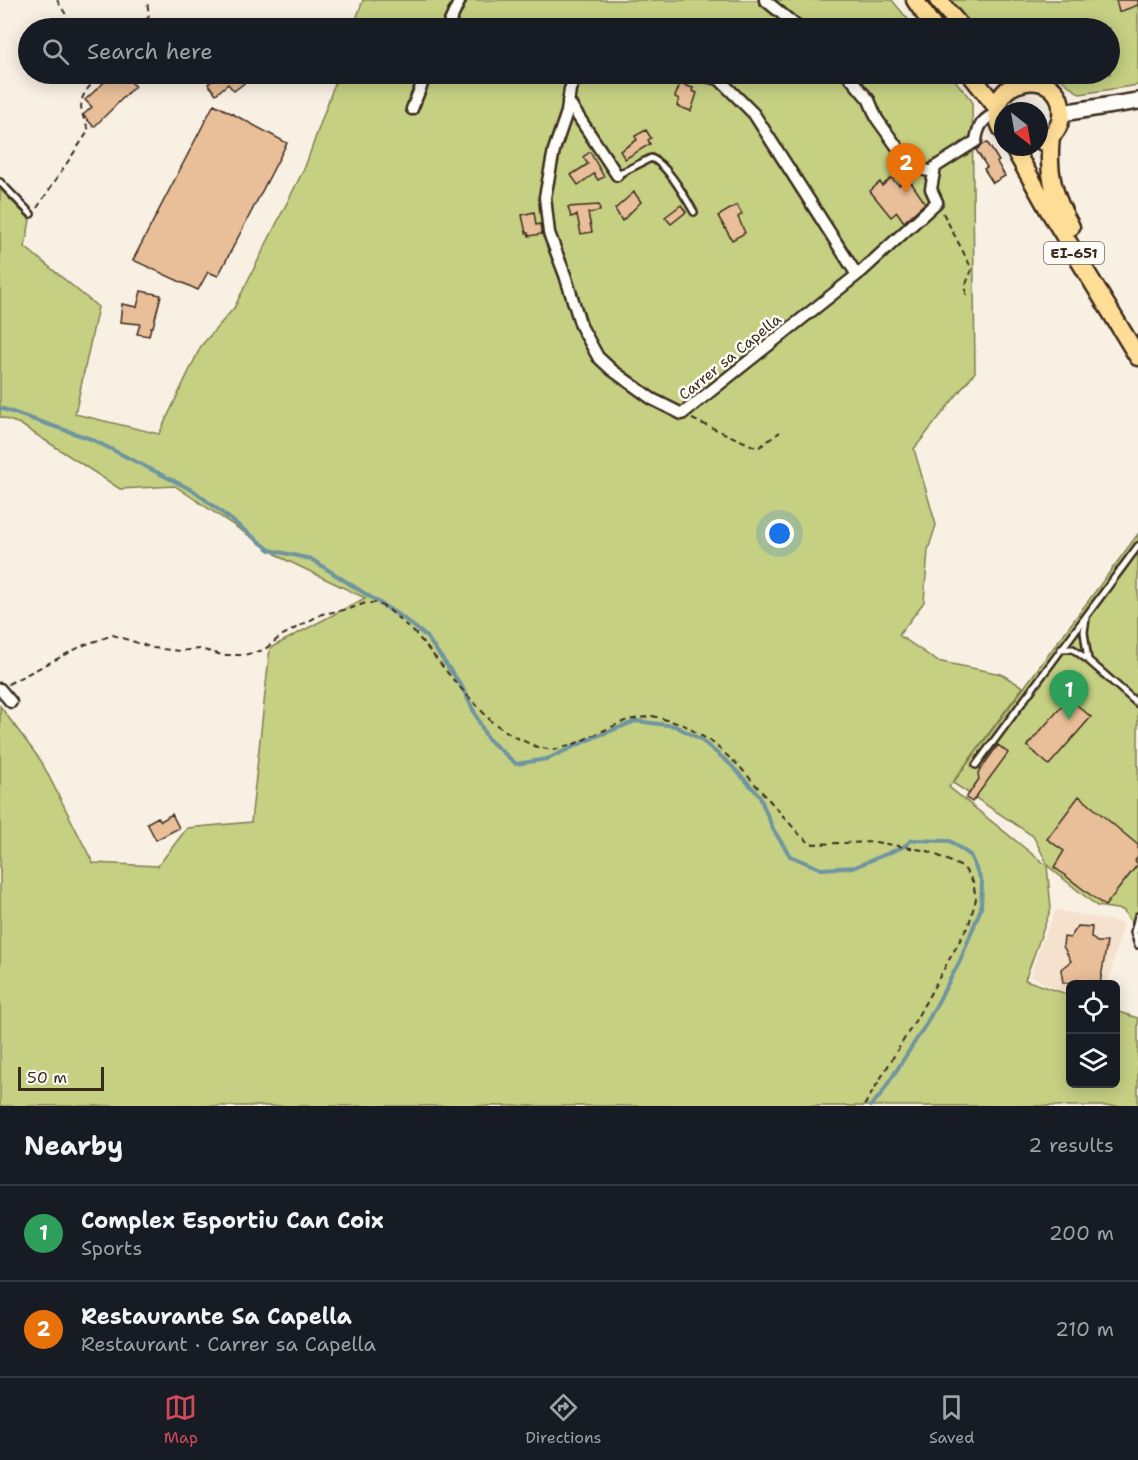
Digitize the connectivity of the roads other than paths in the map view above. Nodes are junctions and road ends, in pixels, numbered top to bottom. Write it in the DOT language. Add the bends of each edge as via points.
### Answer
graph roads {
  1 [pos="460,0"];
  2 [pos="765,0"];
  3 [pos="915,0"];
  4 [pos="942,3"];
  5 [pos="452,18"];
  6 [pos="787,18"];
  7 [pos="927,18"];
  8 [pos="954,18"];
  9 [pos="422,84"];
  10 [pos="573,84"];
  11 [pos="723,84"];
  12 [pos="855,84"];
  13 [pos="977,84"];
  14 [pos="1015,84"];
  15 [pos="1041,84"];
  16 [pos="1138,101"];
  17 [pos="568,102"];
  18 [pos="1000,102"];
  19 [pos="994,107"];
  20 [pos="412,109"];
  21 [pos="994,113"];
  22 [pos="1062,113"];
  23 [pos="1048,137"];
  24 [pos="1018,156"];
  25 [pos="1047,156"];
  26 [pos="934,172"];
  27 [pos="617,175"];
  28 [pos="0,182"];
  29 [pos="694,212"];
  30 [pos="31,214"];
  31 [pos="856,275"];
  32 [pos="1138,342"];
  33 [pos="1138,357"];
  34 [pos="1138,546"];
  35 [pos="1086,616"];
  36 [pos="1061,649"];
  37 [pos="1088,660"];
  38 [pos="0,689"];
  39 [pos="11,702"];
  40 [pos="1138,704"];
  41 [pos="976,765"];
  42 [pos="1138,916"];
  43 [pos="1138,945"];
  1 -- 5 [label="street"];
  2 -- 6 [label="street"];
  3 -- 7 [label="main road"];
  4 -- 8 [label="main road"];
  9 -- 20 [label="street"];
  10 -- 17 [label="street, Carrer sa Capella"];
  11 -- 31 [label="street" via="754,114"];
  12 -- 26 [label="street" via="904,158 915,168"];
  13 -- 19 [label="main road"];
  14 -- 18 [label="main road"];
  15 -- 22 [label="main road" via="1052,89"];
  16 -- 22 [label="street"];
  17 -- 27 [label="street"];
  17 -- 31 [label="street, Carrer sa Capella" via="545,197 549,233 581,326 598,357 652,399 682,414"];
  21 -- 26 [label="street" via="977,129 976,141 935,167"];
  22 -- 23 [label="main road, EI-651" via="1059,126"];
  24 -- 33 [label="main road, EI-651"];
  25 -- 32 [label="main road, EI-651" via="1059,205"];
  26 -- 31 [label="street, Carrer sa Capella" via="931,189 937,202"];
  27 -- 29 [label="lane" via="651,158 657,160"];
  28 -- 30 [label="lane"];
  34 -- 35 [label="lane"];
  35 -- 36 [label="lane"];
  35 -- 37 [label="lane"];
  36 -- 37 [label="lane" via="1073,649"];
  36 -- 41 [label="lane"];
  37 -- 40 [label="lane"];
  38 -- 39 [label="street"];
  42 -- 43 [label="lane" via="1134,932"];
}
